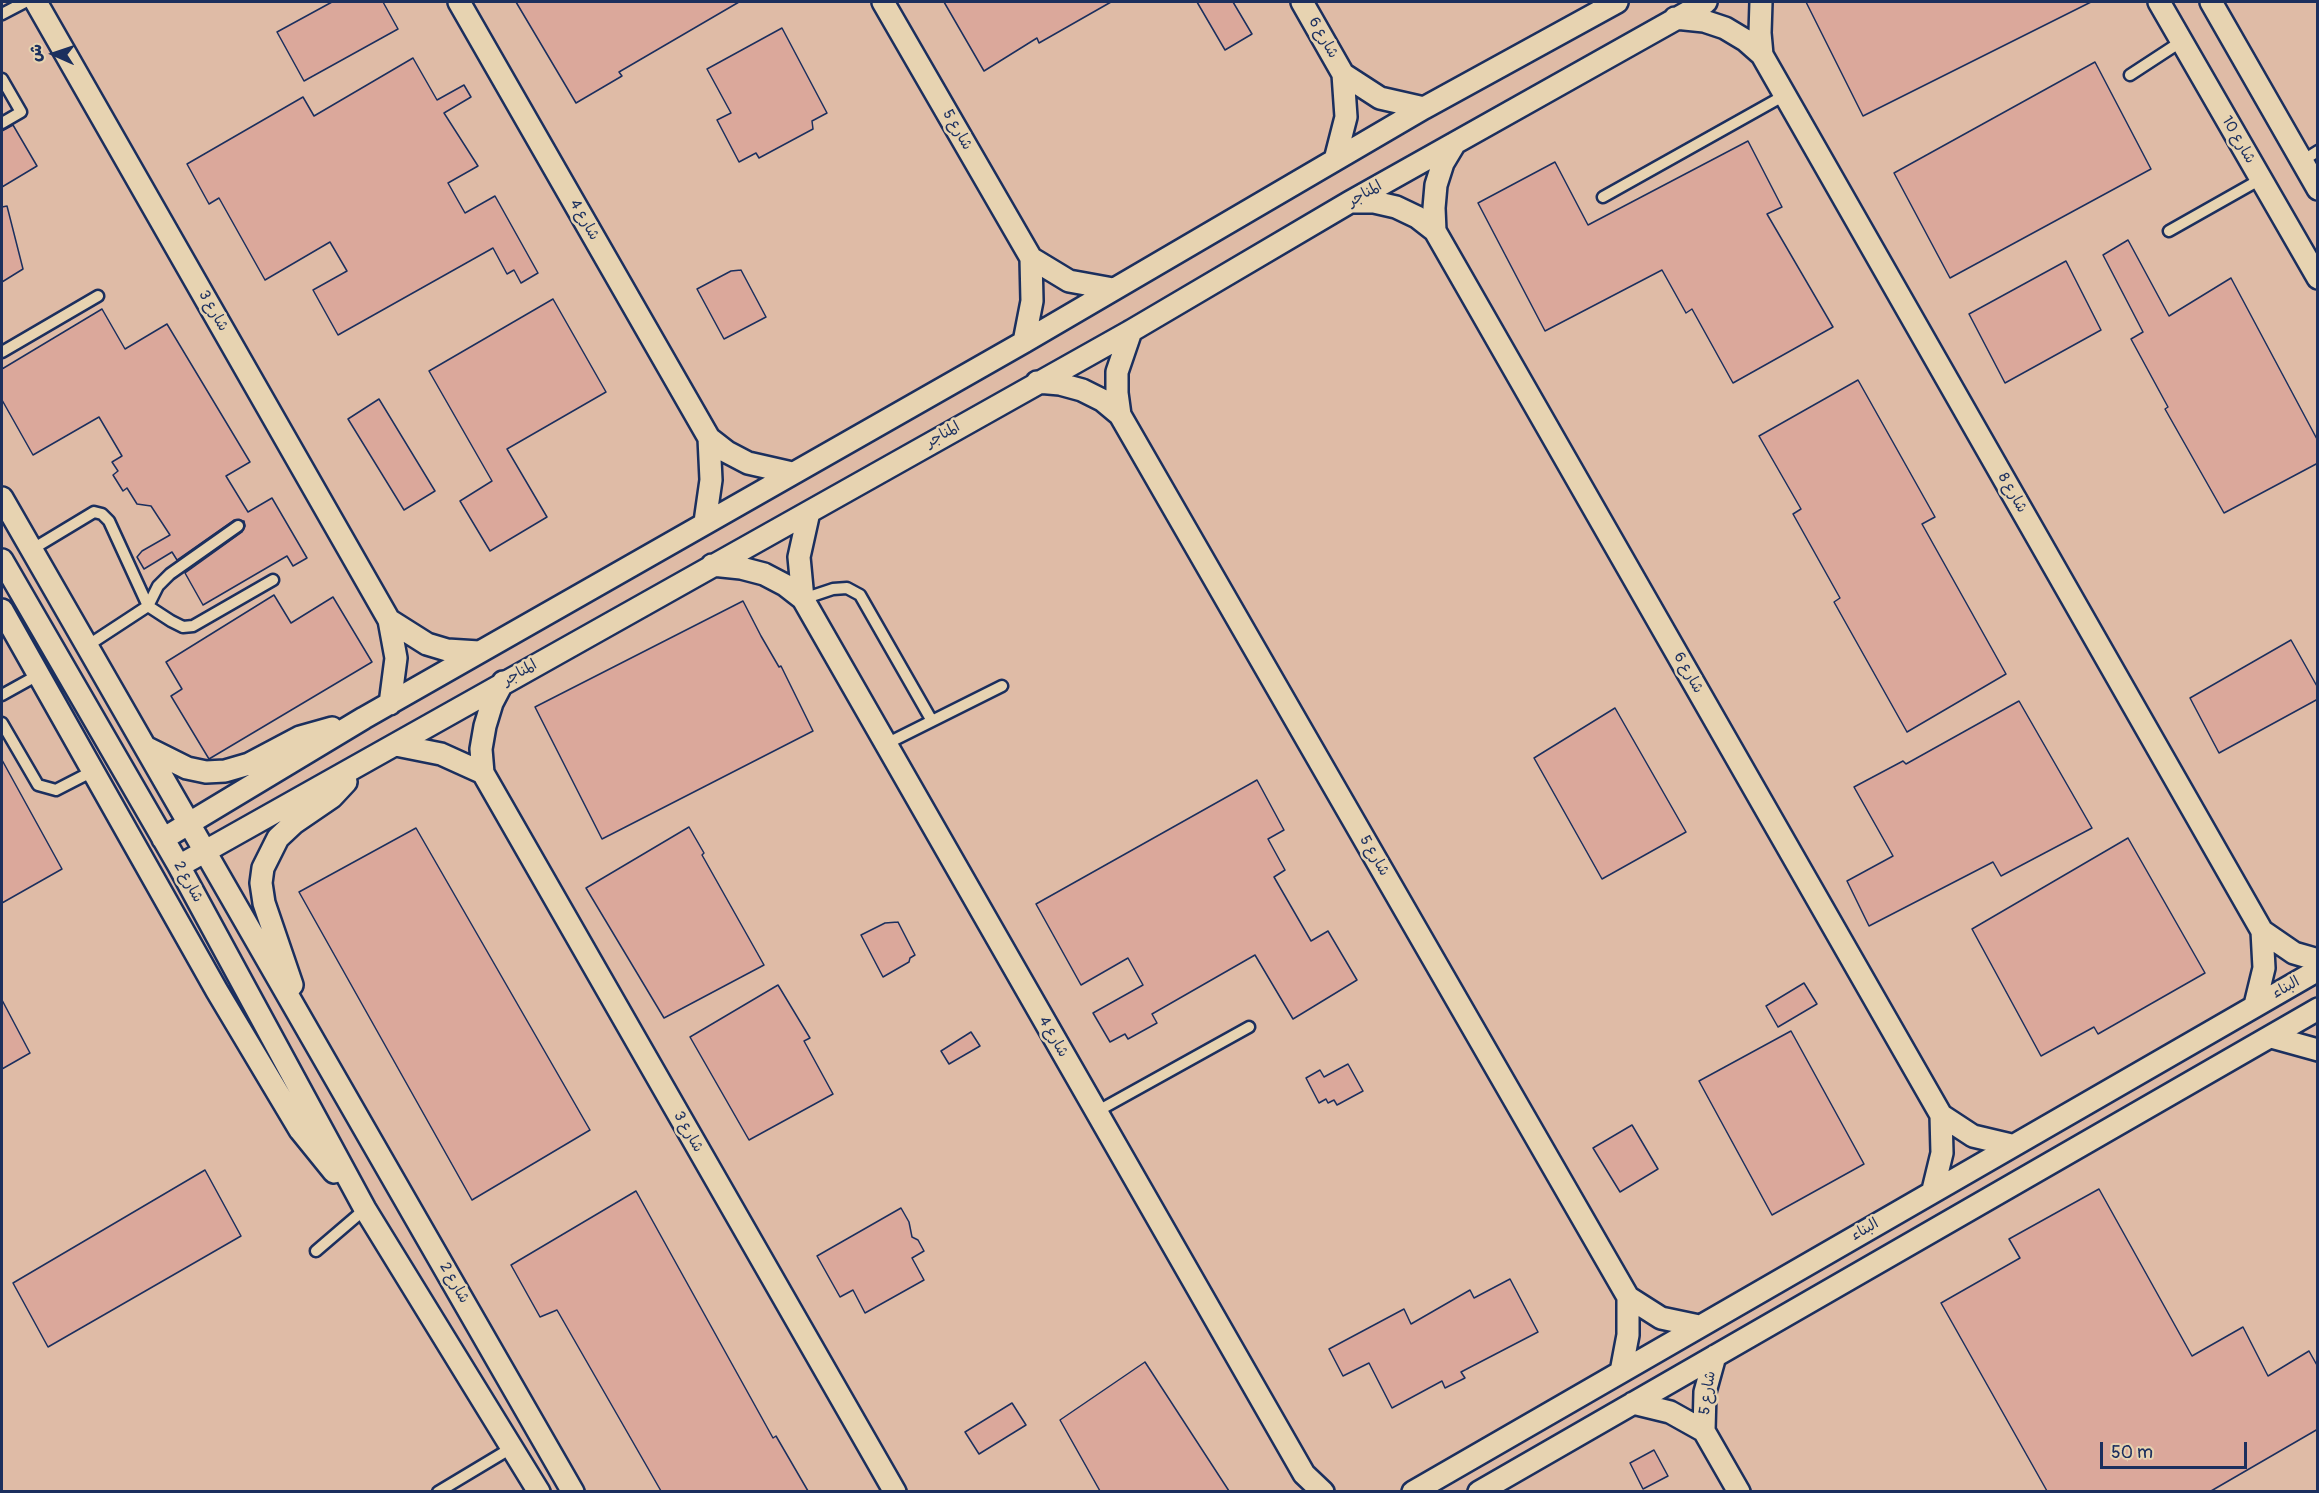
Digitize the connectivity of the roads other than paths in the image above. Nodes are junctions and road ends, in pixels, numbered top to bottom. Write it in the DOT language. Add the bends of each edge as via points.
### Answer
graph roads {
  1 [pos="25,2"];
  2 [pos="36,2"];
  3 [pos="459,2"];
  4 [pos="883,2"];
  5 [pos="1302,2"];
  6 [pos="1617,2"];
  7 [pos="1706,2"];
  8 [pos="1761,2"];
  9 [pos="2159,2"];
  10 [pos="2211,2"];
  11 [pos="2,14"];
  12 [pos="1675,18"];
  13 [pos="2182,41"];
  14 [pos="1762,55"];
  15 [pos="1343,74"];
  16 [pos="2130,75"];
  17 [pos="2,79"];
  18 [pos="1785,95"];
  19 [pos="1424,108"];
  20 [pos="2,123"];
  21 [pos="1455,143"];
  22 [pos="2310,156"];
  23 [pos="1335,160"];
  24 [pos="2261,179"];
  25 [pos="2318,189"];
  26 [pos="1603,197"];
  27 [pos="1350,202"];
  28 [pos="1435,231"];
  29 [pos="2169,231"];
  30 [pos="1030,258"];
  31 [pos="2318,278"];
  32 [pos="1113,289"];
  33 [pos="98,296"];
  34 [pos="1131,331"];
  35 [pos="1024,342"];
  36 [pos="2,352"];
  37 [pos="1037,382"];
  38 [pos="1120,415"];
  39 [pos="709,438"];
  40 [pos="792,473"];
  41 [pos="2,498"];
  42 [pos="809,512"];
  43 [pos="705,522"];
  44 [pos="238,525"];
  45 [pos="31,550"];
  46 [pos="2,560"];
  47 [pos="712,565"];
  48 [pos="273,580"];
  49 [pos="803,599"];
  50 [pos="148,606"];
  51 [pos="2,610"];
  52 [pos="389,620"];
  53 [pos="87,646"];
  54 [pos="479,652"];
  55 [pos="38,675"];
  56 [pos="503,682"];
  57 [pos="1002,686"];
  58 [pos="2,695"];
  59 [pos="390,704"];
  60 [pos="364,718"];
  61 [pos="932,721"];
  62 [pos="2,723"];
  63 [pos="886,744"];
  64 [pos="396,745"];
  65 [pos="144,746"];
  66 [pos="365,763"];
  67 [pos="93,771"];
  68 [pos="483,773"];
  69 [pos="189,823"];
  70 [pos="163,838"];
  71 [pos="206,851"];
  72 [pos="179,866"];
  73 [pos="2262,931"];
  74 [pos="2318,960"];
  75 [pos="2318,970"];
  76 [pos="2255,1005"];
  77 [pos="2318,1008"];
  78 [pos="298,1012"];
  79 [pos="1250,1027"];
  80 [pos="2271,1037"];
  81 [pos="2318,1050"];
  82 [pos="1096,1112"];
  83 [pos="1941,1114"];
  84 [pos="2011,1145"];
  85 [pos="1933,1190"];
  86 [pos="365,1209"];
  87 [pos="316,1251"];
  88 [pos="1628,1297"];
  89 [pos="1699,1326"];
  90 [pos="1715,1356"];
  91 [pos="1621,1372"];
  92 [pos="1633,1403"];
  93 [pos="1704,1431"];
  94 [pos="514,1447"];
  95 [pos="1305,1483"];
  96 [pos="438,1491"];
  97 [pos="539,1491"];
  98 [pos="573,1491"];
  99 [pos="895,1491"];
  100 [pos="1323,1491"];
  101 [pos="1413,1491"];
  102 [pos="1479,1491"];
  103 [pos="1739,1491"];
  1 -- 11 [label="lane"];
  2 -- 52 [label="street, شارع 3"];
  3 -- 39 [label="street, شارع 4"];
  4 -- 30 [label="street, شارع 5"];
  5 -- 15 [label="street, شارع 6"];
  6 -- 19 [label="street"];
  7 -- 12 [label="street, المناجر"];
  8 -- 14 [label="street, شارع 8"];
  9 -- 13 [label="street, شارع 10"];
  10 -- 22 [label="street"];
  12 -- 14 [label="street, شارع 8" via="1725,28"];
  12 -- 21 [label="street, المناجر"];
  13 -- 16 [label="lane"];
  13 -- 24 [label="street, شارع 10"];
  14 -- 18 [label="street, شارع 8"];
  15 -- 19 [label="street, شارع 6" via="1380,98"];
  15 -- 23 [label="street, شارع 6" via="1346,117"];
  17 -- 20 [label="lane" via="21,112"];
  18 -- 26 [label="lane"];
  18 -- 73 [label="street, شارع 8"];
  19 -- 23 [label="street"];
  21 -- 27 [label="street, المناجر"];
  21 -- 28 [label="street, شارع 6" via="1436,185"];
  22 -- 25 [label="street"];
  23 -- 32 [label="street"];
  24 -- 29 [label="lane"];
  24 -- 31 [label="street, شارع 10"];
  27 -- 28 [label="street, شارع 6" via="1396,207"];
  27 -- 34 [label="street, المناجر"];
  28 -- 83 [label="street, شارع 6"];
  30 -- 32 [label="street, شارع 5" via="1069,281"];
  30 -- 35 [label="street, شارع 5" via="1032,301"];
  32 -- 35 [label="street"];
  33 -- 36 [label="lane"];
  34 -- 37 [label="street, المناجر"];
  34 -- 38 [label="street, شارع 5" via="1117,372"];
  35 -- 40 [label="street"];
  37 -- 38 [label="street, شارع 5" via="1082,390"];
  37 -- 42 [label="street, المناجر"];
  38 -- 88 [label="street, شارع 5"];
  39 -- 40 [label="street, شارع 4" via="748,463"];
  39 -- 43 [label="street, شارع 4" via="711,480"];
  40 -- 43 [label="street"];
  41 -- 45 [label="street, شارع 2"];
  42 -- 47 [label="street, المناجر"];
  42 -- 49 [label="street, شارع 4" via="799,557"];
  43 -- 54 [label="street"];
  44 -- 50 [label="lane" via="170,574 158,586"];
  45 -- 50 [label="lane" via="94,512 102,514 109,521"];
  45 -- 53 [label="street, شارع 2"];
  46 -- 70 [label="street, شارع 2"];
  47 -- 49 [label="street, شارع 4" via="764,574"];
  47 -- 56 [label="street, المناجر"];
  48 -- 50 [label="lane" via="193,626 183,627"];
  49 -- 61 [label="lane" via="847,588 860,595"];
  49 -- 63 [label="street, شارع 4"];
  50 -- 53 [label="lane"];
  51 -- 55 [label="street, شارع 2"];
  52 -- 54 [label="street, شارع 3" via="427,644"];
  52 -- 59 [label="street, شارع 3" via="396,643"];
  53 -- 65 [label="street, شارع 2"];
  54 -- 59 [label="street"];
  55 -- 58 [label="lane"];
  55 -- 67 [label="street, شارع 2"];
  56 -- 64 [label="street, المناجر"];
  56 -- 68 [label="street" via="485,726"];
  57 -- 61 [label="lane"];
  59 -- 60 [label="street"];
  60 -- 65 [label="street" via="300,737 249,764 225,771 187,768"];
  60 -- 69 [label="street"];
  61 -- 63 [label="lane"];
  62 -- 67 [label="lane" via="38,785 56,790"];
  63 -- 82 [label="street, شارع 4"];
  64 -- 66 [label="street, المناجر"];
  64 -- 68 [label="street" via="441,754"];
  65 -- 69 [label="street, شارع 2"];
  66 -- 71 [label="street, المناجر"];
  66 -- 78 [label="street, شارع 2" via="332,797 278,838 263,868 264,903"];
  67 -- 86 [label="street, شارع 2" via="300,1130"];
  68 -- 99 [label="street, شارع 3"];
  69 -- 70 [label="street"];
  69 -- 71 [label="street, شارع 2"];
  70 -- 72 [label="street, شارع 2"];
  71 -- 72 [label="street, المناجر"];
  71 -- 78 [label="street, شارع 2"];
  72 -- 86 [label="street, شارع 2"];
  73 -- 74 [label="street, شارع 8" via="2294,953"];
  73 -- 76 [label="street, شارع 8" via="2264,968"];
  75 -- 76 [label="street, البناء"];
  76 -- 84 [label="street, البناء"];
  77 -- 80 [label="street"];
  78 -- 98 [label="street, شارع 2"];
  79 -- 82 [label="lane"];
  80 -- 81 [label="street"];
  80 -- 90 [label="street"];
  82 -- 95 [label="street, شارع 4"];
  83 -- 84 [label="street, شارع 6" via="1973,1136"];
  83 -- 85 [label="street, شارع 6" via="1942,1153"];
  84 -- 85 [label="street, البناء"];
  85 -- 89 [label="street, البناء"];
  86 -- 87 [label="lane"];
  86 -- 94 [label="street, شارع 2"];
  88 -- 89 [label="street, شارع 5" via="1661,1318"];
  88 -- 91 [label="street, شارع 5" via="1628,1335"];
  89 -- 91 [label="street, البناء"];
  90 -- 92 [label="street"];
  90 -- 93 [label="street, شارع 5" via="1705,1392"];
  91 -- 101 [label="street, البناء"];
  92 -- 93 [label="street, شارع 5" via="1670,1412"];
  92 -- 102 [label="street"];
  93 -- 103 [label="street, شارع 5"];
  94 -- 96 [label="lane"];
  94 -- 97 [label="street, شارع 2"];
  95 -- 100 [label="street, شارع 4"];
}
